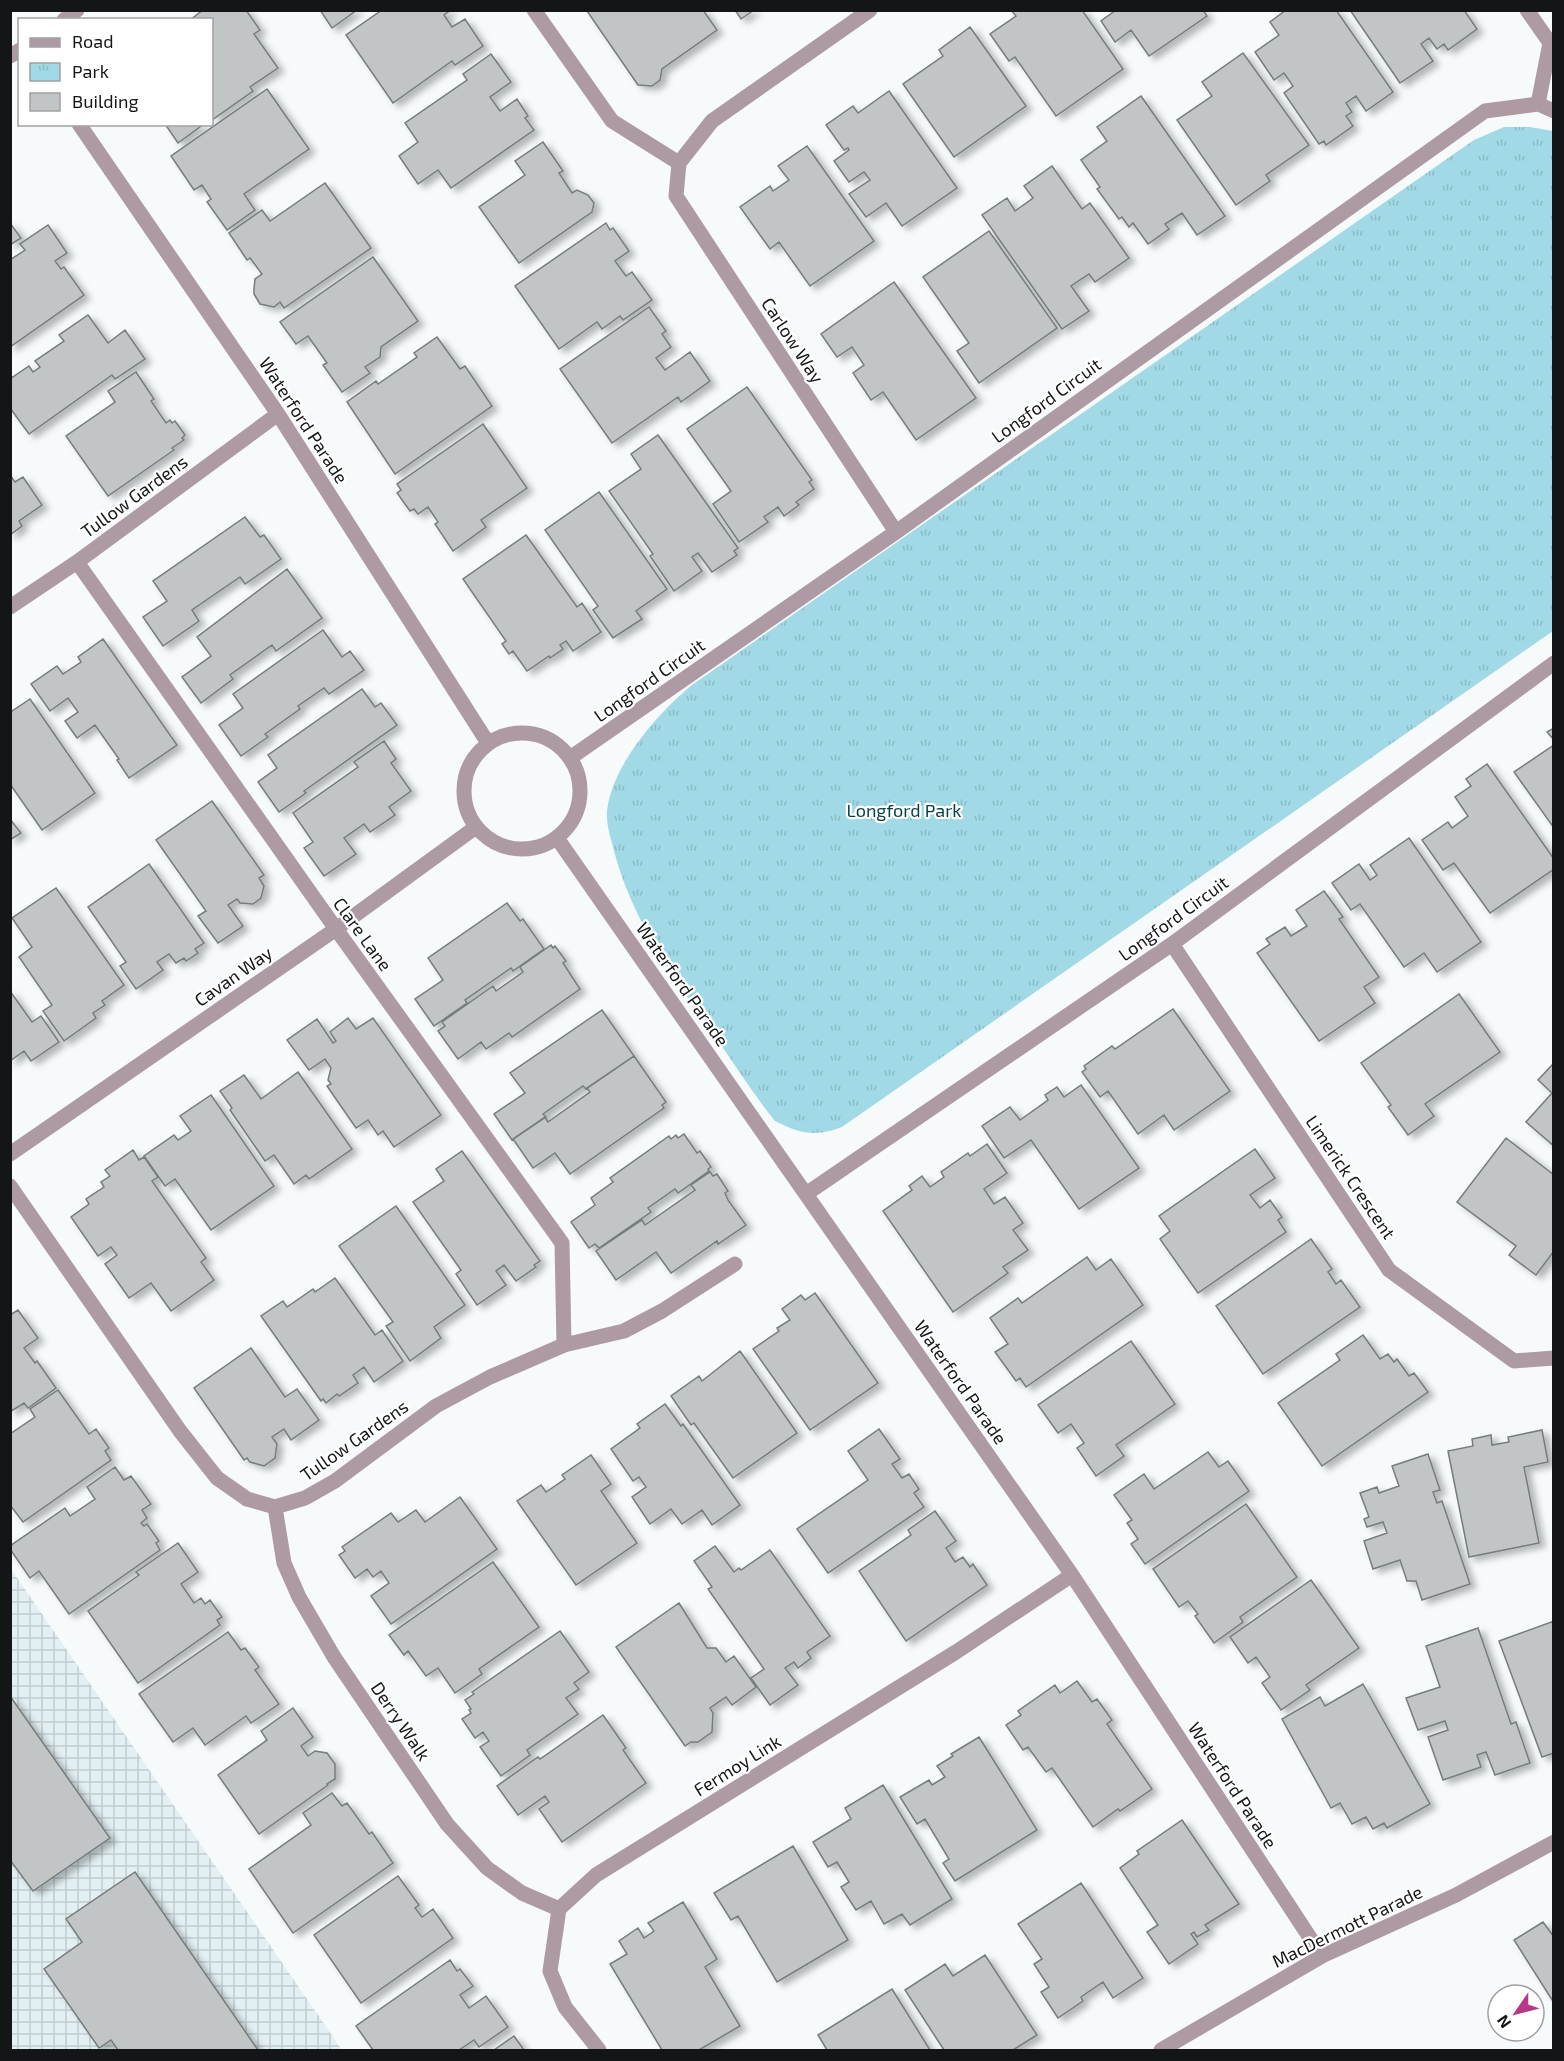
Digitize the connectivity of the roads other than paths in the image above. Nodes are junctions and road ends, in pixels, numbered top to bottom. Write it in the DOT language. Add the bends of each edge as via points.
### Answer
graph roads {
  1 [pos="534,10"];
  2 [pos="870,10"];
  3 [pos="1527,10"];
  4 [pos="1538,104"];
  5 [pos="1554,111"];
  6 [pos="80,126"];
  7 [pos="679,163"];
  8 [pos="279,414"];
  9 [pos="896,532"];
  10 [pos="77,562"];
  11 [pos="10,608"];
  12 [pos="1554,663"];
  13 [pos="488,743"];
  14 [pos="570,758"];
  15 [pos="476,827"];
  16 [pos="557,838"];
  17 [pos="336,929"];
  18 [pos="1172,944"];
  19 [pos="10,1154"];
  20 [pos="10,1186"];
  21 [pos="806,1194"];
  22 [pos="735,1264"];
  23 [pos="564,1345"];
  24 [pos="1554,1358"];
  25 [pos="275,1507"];
  26 [pos="1072,1575"];
  27 [pos="1554,1842"];
  28 [pos="559,1909"];
  29 [pos="1322,1956"];
  30 [pos="599,2050"];
  31 [pos="1161,2050"];
  1 -- 7 [label="street" via="612,121"];
  2 -- 7 [label="street" via="712,121"];
  3 -- 4 [label="street" via="1550,43"];
  4 -- 5 [label="street"];
  4 -- 9 [label="street, Longford Circuit" via="1485,111"];
  6 -- 8 [label="street, Waterford Parade"];
  7 -- 9 [label="street, Carlow Way" via="676,196"];
  8 -- 10 [label="street, Tullow Gardens"];
  8 -- 13 [label="street, Waterford Parade"];
  9 -- 14 [label="street, Longford Circuit"];
  10 -- 11 [label="street, Tullow Gardens"];
  10 -- 17 [label="street, Clare Lane"];
  12 -- 18 [label="street, Longford Circuit"];
  13 -- 14 [label="street" via="506,735 526,733 546,738"];
  13 -- 15 [label="street" via="468,769 464,789 466,809"];
  14 -- 16 [label="street" via="578,777 580,797 575,817"];
  15 -- 16 [label="street" via="500,845 519,850 539,847"];
  15 -- 17 [label="street, Cavan Way"];
  16 -- 21 [label="street, Waterford Parade"];
  17 -- 19 [label="street, Cavan Way"];
  17 -- 23 [label="street, Clare Lane" via="562,1243"];
  18 -- 21 [label="street, Longford Circuit"];
  18 -- 24 [label="street, Limerick Crescent" via="1389,1270 1514,1361"];
  20 -- 25 [label="street" via="180,1431 217,1478 247,1499"];
  21 -- 26 [label="street, Waterford Parade"];
  22 -- 23 [label="street, Tullow Gardens" via="624,1331"];
  23 -- 25 [label="street, Tullow Gardens" via="436,1406 335,1481 305,1498"];
  25 -- 28 [label="street, Derry Walk" via="284,1563 299,1597 334,1657 447,1824 487,1868 522,1893"];
  26 -- 28 [label="street, Fermoy Link" via="956,1652 596,1875"];
  26 -- 29 [label="street, Waterford Parade"];
  27 -- 29 [label="street, MacDermott Parade" via="1456,1895"];
  28 -- 30 [label="street" via="550,1971 565,2007"];
  29 -- 31 [label="street, MacDermott Parade"];
}
